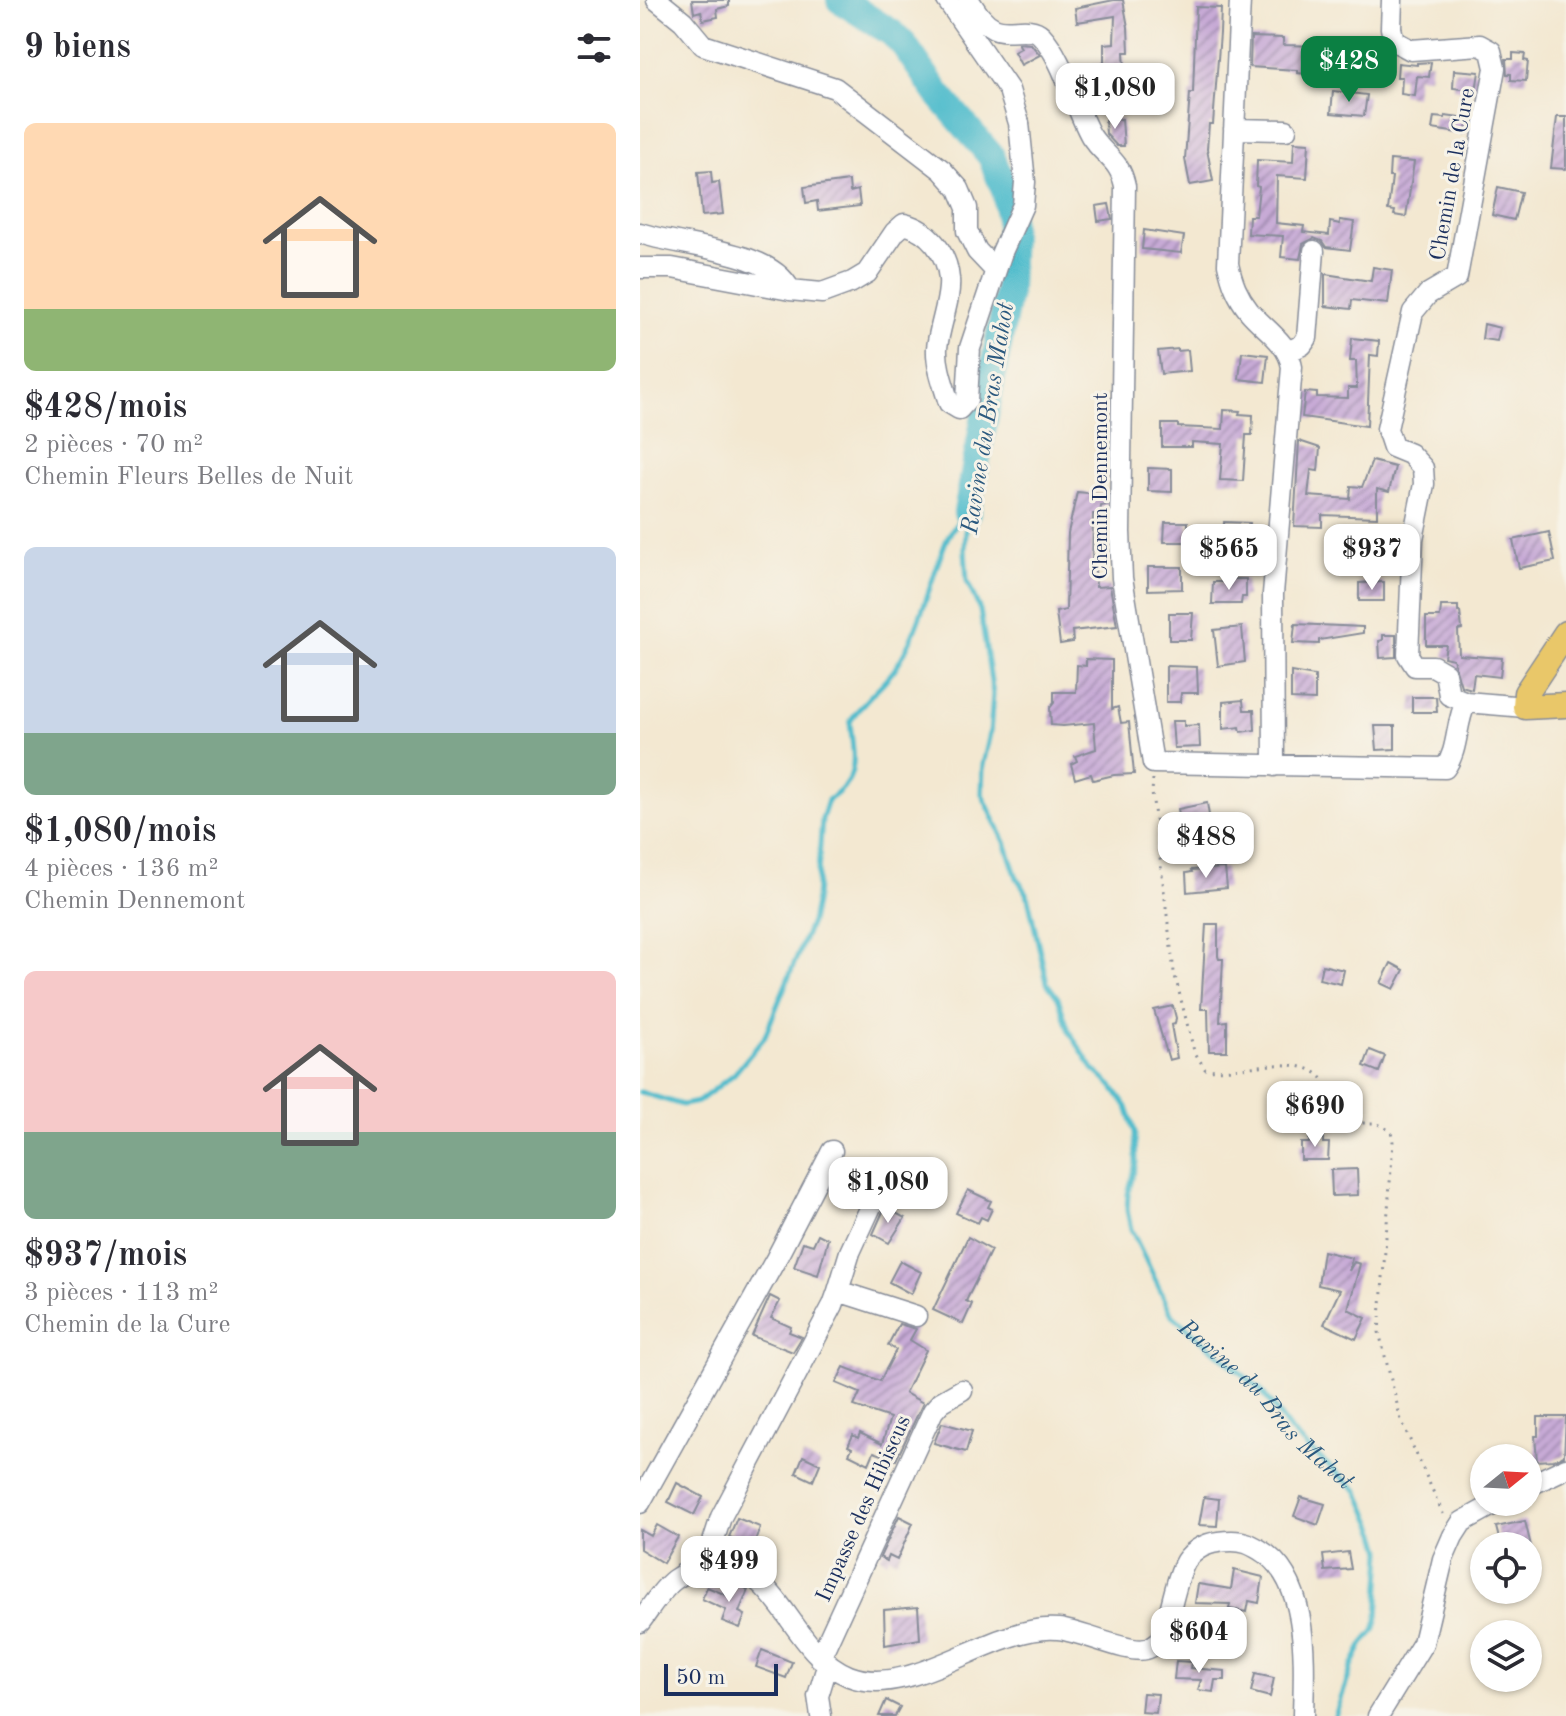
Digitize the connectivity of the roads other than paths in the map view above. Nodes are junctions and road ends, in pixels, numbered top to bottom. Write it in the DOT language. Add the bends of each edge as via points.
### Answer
graph roads {
  1 [pos="657,0"];
  2 [pos="947,0"];
  3 [pos="969,0"];
  4 [pos="1240,0"];
  5 [pos="1392,0"];
  6 [pos="1234,129"];
  7 [pos="1286,130"];
  8 [pos="640,233"];
  9 [pos="1314,251"];
  10 [pos="999,261"];
  11 [pos="640,268"];
  12 [pos="790,290"];
  13 [pos="1288,352"];
  14 [pos="1566,633"];
  15 [pos="1466,702"];
  16 [pos="1566,705"];
  17 [pos="1525,707"];
  18 [pos="1274,766"];
  19 [pos="832,1151"];
  20 [pos="873,1202"];
  21 [pos="838,1291"];
  22 [pos="916,1316"];
  23 [pos="962,1390"];
  24 [pos="1566,1468"];
  25 [pos="1542,1479"];
  26 [pos="640,1503"];
  27 [pos="1473,1516"];
  28 [pos="706,1564"];
  29 [pos="640,1622"];
  30 [pos="824,1660"];
  31 [pos="821,1716"];
  32 [pos="1303,1716"];
  33 [pos="1378,1716"];
  1 -- 10 [label="street" via="703,45 850,97 942,170 959,189 967,208 967,231 977,251"];
  2 -- 10 [label="street" via="1009,90 1019,123 1023,205"];
  3 -- 18 [label="street, Chemin Dennemont" via="995,29 1040,34 1091,136 1123,174 1122,578 1153,763"];
  4 -- 6 [label="street"];
  5 -- 15 [label="street, Chemin de la Cure" via="1394,41 1411,50 1480,45 1491,51 1495,68 1457,277 1428,294 1413,312 1387,429 1393,447 1410,454 1423,468 1413,539 1408,655 1415,666 1433,666 1445,673 1449,695"];
  6 -- 7 [label="street"];
  6 -- 13 [label="street" via="1230,276 1249,311"];
  8 -- 12 [label="street" via="749,259 778,272"];
  9 -- 13 [label="street" via="1307,338"];
  10 -- 12 [label="street" via="970,348 967,400 959,409 949,403 937,351 949,279 933,240 920,228 904,224 867,273 852,282 822,293"];
  11 -- 12 [label="street" via="672,268"];
  13 -- 18 [label="street" via="1292,367 1273,594"];
  14 -- 17 [label="main road" via="1526,693"];
  15 -- 17 [label="street"];
  15 -- 18 [label="street" via="1445,768"];
  16 -- 17 [label="main road"];
  19 -- 26 [label="street"];
  20 -- 21 [label="street"];
  21 -- 22 [label="street"];
  21 -- 28 [label="street" via="721,1517"];
  23 -- 30 [label="street, Impasse des Hibiscus" via="941,1402 926,1424"];
  24 -- 25 [label="street"];
  27 -- 33 [label="street" via="1462,1522 1443,1559 1423,1643"];
  28 -- 29 [label="street" via="673,1581"];
  28 -- 30 [label="street" via="733,1568 757,1580"];
  30 -- 31 [label="street, Impasse des Hibiscus" via="818,1696"];
  30 -- 32 [label="street" via="848,1676 872,1682 900,1678 1032,1629 1057,1629 1147,1649 1161,1640 1187,1559 1212,1541 1244,1541 1274,1558 1290,1586 1304,1654"];
}
